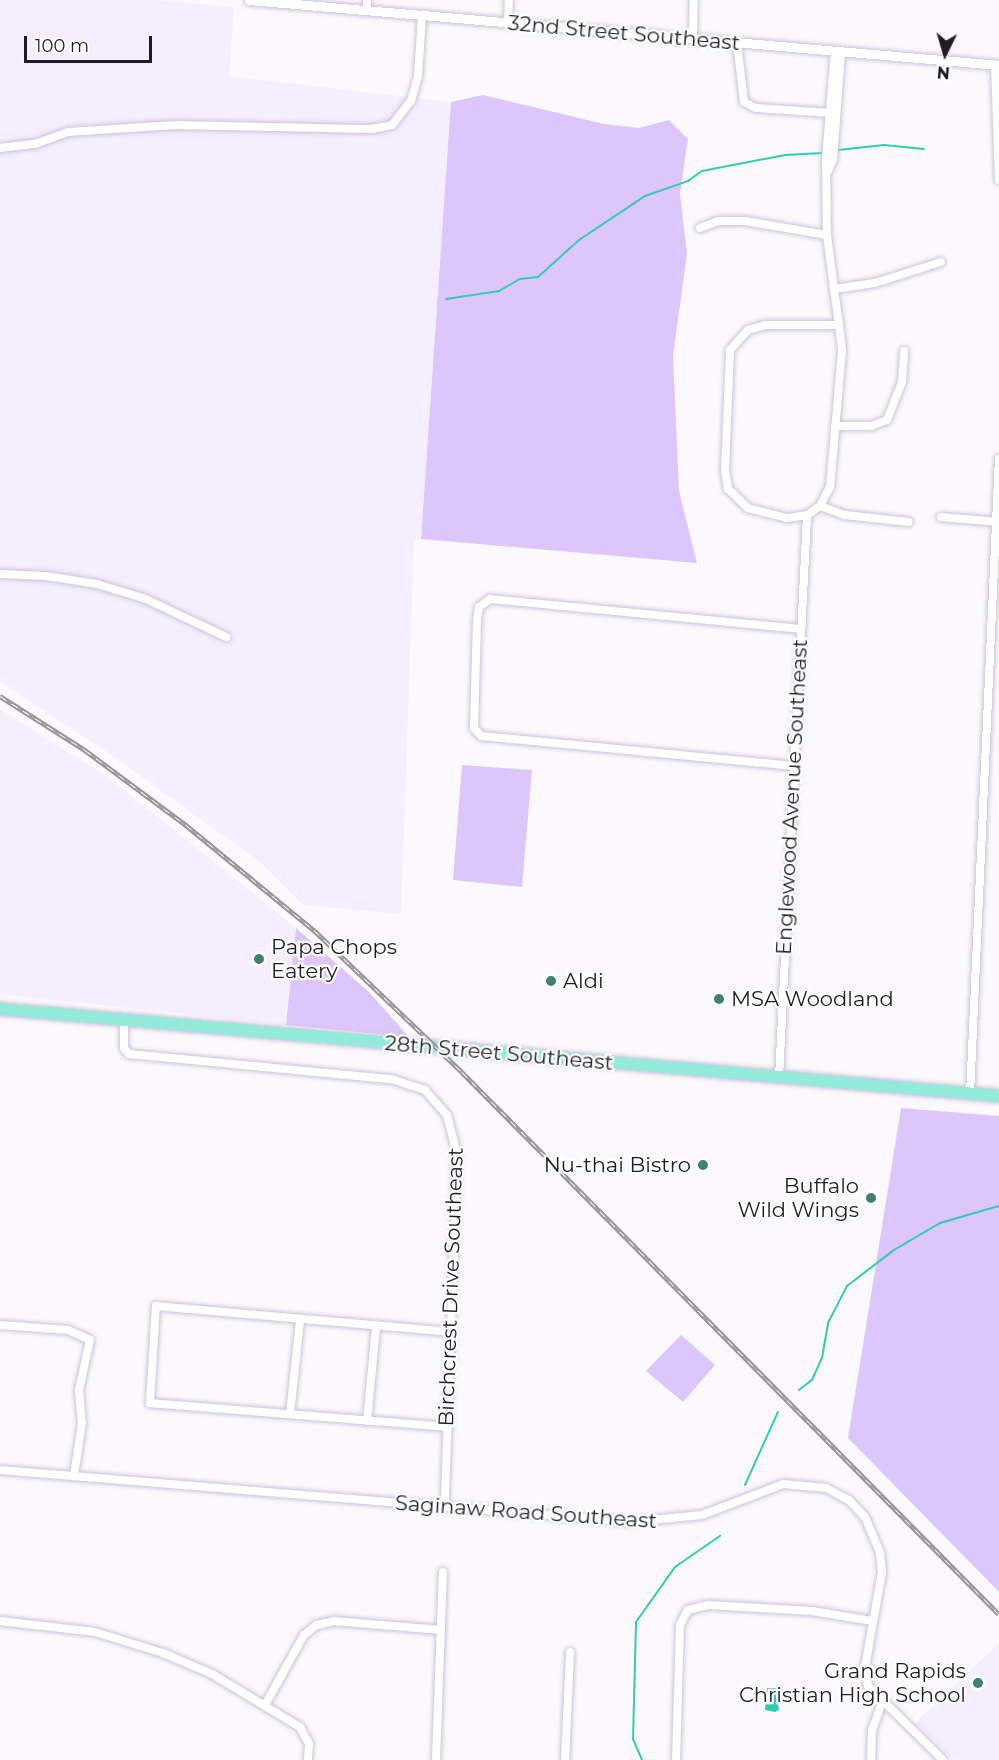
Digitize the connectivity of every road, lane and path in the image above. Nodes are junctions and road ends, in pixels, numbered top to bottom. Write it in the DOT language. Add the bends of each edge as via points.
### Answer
graph roads {
  1 [pos="249,0"];
  2 [pos="509,0"];
  3 [pos="694,0"];
  4 [pos="367,5"];
  5 [pos="422,15"];
  6 [pos="508,24"];
  7 [pos="693,39"];
  8 [pos="737,43"];
  9 [pos="838,52"];
  10 [pos="997,65"];
  11 [pos="830,113"];
  12 [pos="0,148"];
  13 [pos="826,175"];
  14 [pos="999,180"];
  15 [pos="700,228"];
  16 [pos="828,236"];
  17 [pos="941,262"];
  18 [pos="834,289"];
  19 [pos="839,325"];
  20 [pos="904,351"];
  21 [pos="835,426"];
  22 [pos="999,459"];
  23 [pos="820,506"];
  24 [pos="807,515"];
  25 [pos="941,517"];
  26 [pos="909,522"];
  27 [pos="996,522"];
  28 [pos="0,574"];
  29 [pos="800,629"];
  30 [pos="226,637"];
  31 [pos="794,766"];
  32 [pos="0,1009"];
  33 [pos="124,1020"];
  34 [pos="779,1078"];
  35 [pos="970,1094"];
  36 [pos="999,1096"];
  37 [pos="300,1320"];
  38 [pos="0,1325"];
  39 [pos="376,1327"];
  40 [pos="451,1332"];
  41 [pos="290,1414"];
  42 [pos="367,1421"];
  43 [pos="448,1427"];
  44 [pos="0,1470"];
  45 [pos="74,1476"];
  46 [pos="445,1506"];
  47 [pos="443,1572"];
  48 [pos="0,1621"];
  49 [pos="872,1621"];
  50 [pos="441,1630"];
  51 [pos="570,1652"];
  52 [pos="882,1702"];
  53 [pos="265,1705"];
  54 [pos="308,1760"];
  55 [pos="436,1760"];
  56 [pos="565,1760"];
  57 [pos="676,1760"];
  58 [pos="871,1760"];
  59 [pos="943,1760"];
  1 -- 4 [label="street, 32nd Street Southeast"];
  2 -- 6 [label="street"];
  3 -- 7 [label="street"];
  4 -- 5 [label="street, 32nd Street Southeast"];
  5 -- 6 [label="street, 32nd Street Southeast"];
  5 -- 12 [label="street" via="418,76 411,101 392,125 372,129 175,125 68,132 35,144"];
  6 -- 7 [label="street, 32nd Street Southeast"];
  7 -- 8 [label="street, 32nd Street Southeast"];
  8 -- 9 [label="street, 32nd Street Southeast"];
  8 -- 11 [label="street" via="744,102 756,108"];
  9 -- 10 [label="street, 32nd Street Southeast"];
  9 -- 11 [label="street"];
  9 -- 13 [label="street" via="833,159"];
  10 -- 14 [label="street" via="994,133"];
  11 -- 13 [label="street"];
  13 -- 16 [label="street"];
  15 -- 16 [label="street" via="718,221 745,221"];
  16 -- 18 [label="street"];
  17 -- 18 [label="street" via="875,283"];
  18 -- 19 [label="street"];
  19 -- 21 [label="street" via="842,351"];
  19 -- 24 [label="street" via="765,326 748,330 730,350 725,427 728,489 748,508 765,515"];
  20 -- 21 [label="street" via="902,382 887,420 871,426"];
  21 -- 23 [label="street" via="830,487"];
  22 -- 27 [label="street"];
  23 -- 24 [label="street"];
  23 -- 26 [label="street" via="845,515"];
  24 -- 29 [label="street, Englewood Avenue Southeast"];
  25 -- 27 [label="street"];
  27 -- 35 [label="street"];
  28 -- 30 [label="street" via="98,584 146,599"];
  29 -- 31 [label="street, Englewood Avenue Southeast"];
  29 -- 31 [label="street" via="490,599 479,607 477,621 477,733 490,738"];
  31 -- 34 [label="street, Englewood Avenue Southeast"];
  32 -- 33 [label="main road, 28th Street Southeast"];
  33 -- 34 [label="main road, 28th Street Southeast"];
  33 -- 40 [label="street, Birchcrest Drive Southeast" via="124,1048 129,1054 391,1079 413,1084 434,1097 447,1115 456,1140"];
  34 -- 35 [label="main road, 28th Street Southeast"];
  35 -- 36 [label="main road, 28th Street Southeast"];
  37 -- 39 [label="street"];
  37 -- 41 [label="street"];
  37 -- 41 [label="street" via="156,1306 150,1403"];
  38 -- 45 [label="street" via="78,1332 90,1340 79,1390 82,1423"];
  39 -- 40 [label="street"];
  39 -- 42 [label="street"];
  40 -- 43 [label="street, Birchcrest Drive Southeast"];
  41 -- 42 [label="street"];
  42 -- 43 [label="street"];
  43 -- 46 [label="street, Birchcrest Drive Southeast"];
  44 -- 45 [label="street, Saginaw Road Southeast"];
  45 -- 46 [label="street, Saginaw Road Southeast"];
  46 -- 49 [label="street, Saginaw Road Southeast" via="663,1521 728,1507 773,1486 816,1485 849,1500 865,1517 875,1538 882,1572"];
  47 -- 50 [label="street"];
  48 -- 53 [label="street" via="95,1632 128,1642 212,1674"];
  49 -- 52 [label="street, Saginaw Road Southeast" via="865,1667 868,1686"];
  49 -- 57 [label="street" via="812,1611 719,1605 688,1610 681,1624"];
  50 -- 53 [label="street" via="333,1622 317,1625 304,1635"];
  50 -- 55 [label="street"];
  51 -- 56 [label="street"];
  52 -- 58 [label="street" via="872,1731"];
  52 -- 59 [label="street, Saginaw Road Southeast"];
  53 -- 54 [label="street" via="307,1735"];
}
